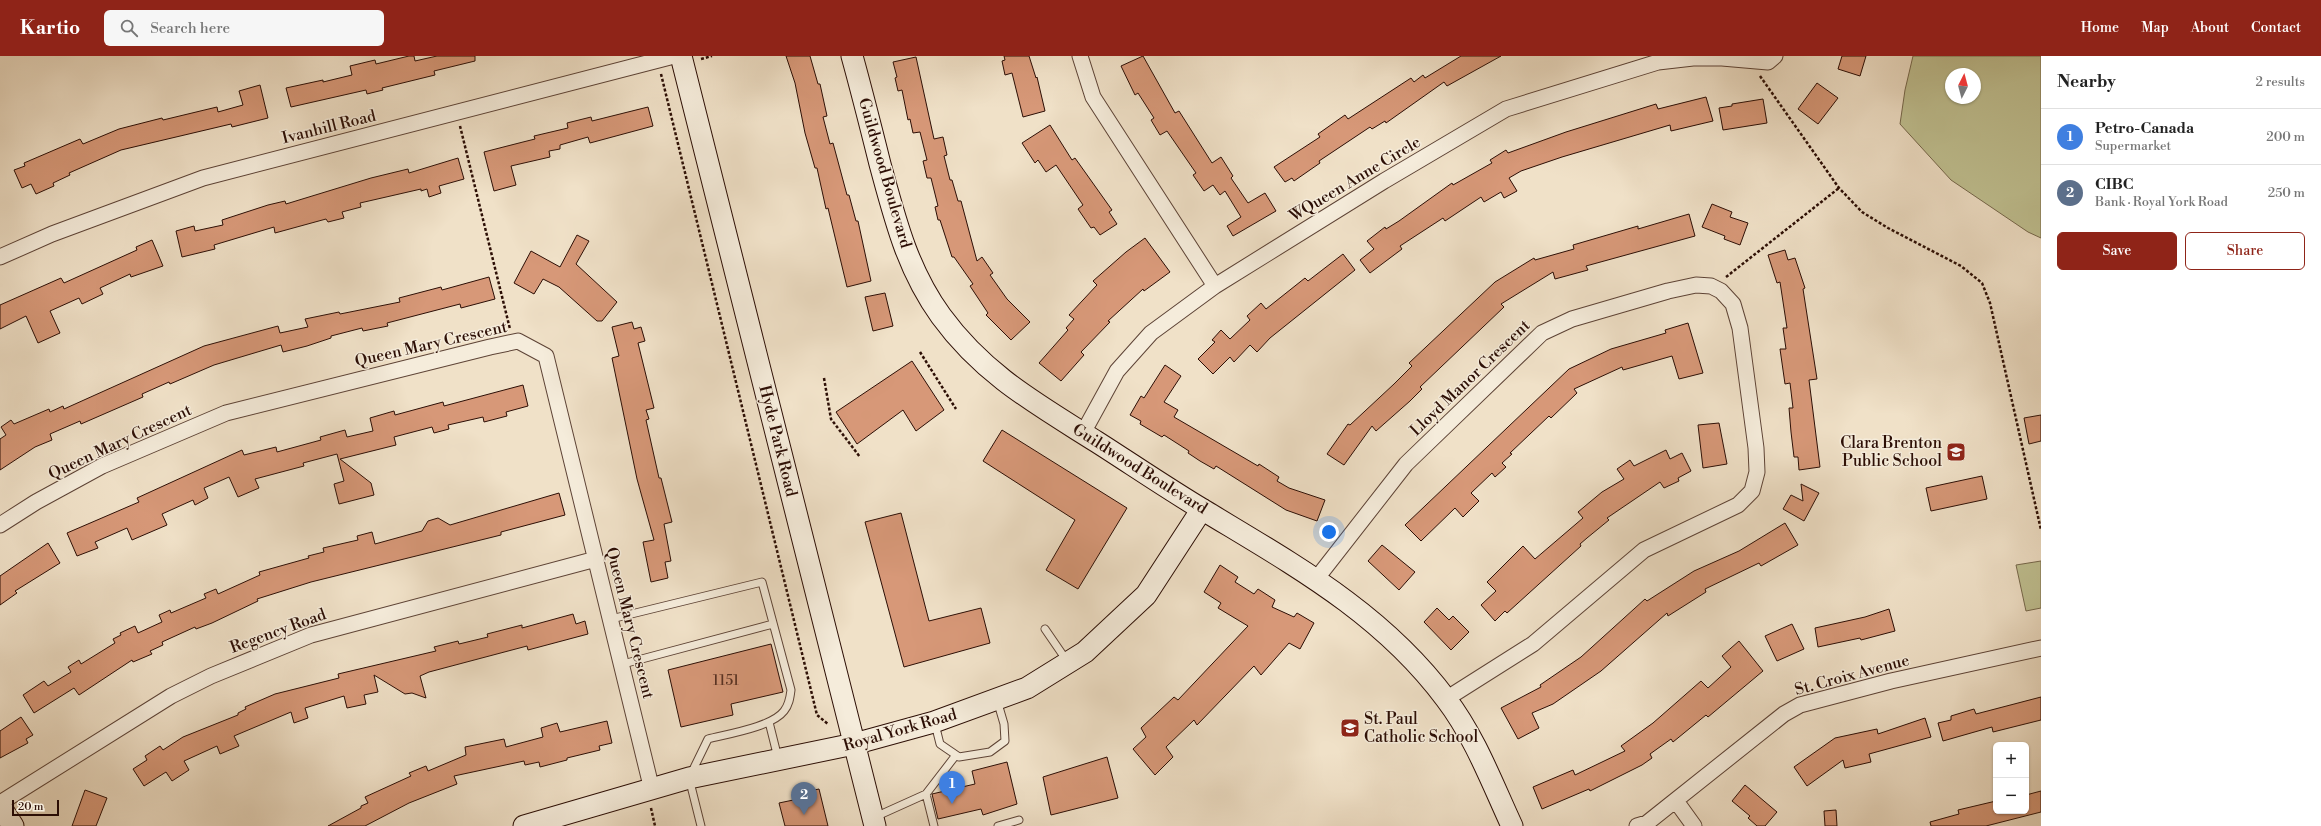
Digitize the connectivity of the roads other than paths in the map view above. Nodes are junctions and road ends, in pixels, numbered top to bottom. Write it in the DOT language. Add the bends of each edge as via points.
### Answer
graph roads {
  1 [pos="674,56"];
  2 [pos="681,56"];
  3 [pos="852,56"];
  4 [pos="1080,56"];
  5 [pos="1774,56"];
  6 [pos="0,257"];
  7 [pos="1215,286"];
  8 [pos="1083,433"];
  9 [pos="1202,509"];
  10 [pos="0,525"];
  11 [pos="596,559"];
  12 [pos="1317,578"];
  13 [pos="611,619"];
  14 [pos="773,624"];
  15 [pos="1045,629"];
  16 [pos="2041,648"];
  17 [pos="1068,662"];
  18 [pos="622,664"];
  19 [pos="1446,699"];
  20 [pos="996,700"];
  21 [pos="769,722"];
  22 [pos="934,722"];
  23 [pos="854,744"];
  24 [pos="956,755"];
  25 [pos="779,760"];
  26 [pos="690,778"];
  27 [pos="652,790"];
  28 [pos="926,794"];
  29 [pos="1676,801"];
  30 [pos="0,802"];
  31 [pos="0,806"];
  32 [pos="1019,820"];
  33 [pos="874,822"];
  34 [pos="13,826"];
  35 [pos="524,826"];
  36 [pos="701,826"];
  37 [pos="934,826"];
  38 [pos="998,826"];
  39 [pos="1512,826"];
  40 [pos="1637,826"];
  41 [pos="1694,826"];
  1 -- 6 [label="street, Ivanhill Road" via="203,178 52,234"];
  2 -- 23 [label="street, Hyde Park Road"];
  3 -- 8 [label="street, Guildwood Boulevard" via="899,235 916,273 941,315 977,359 1002,380"];
  4 -- 7 [label="street" via="1093,97"];
  5 -- 7 [label="street, WQueen Anne Circle" via="1768,62 1700,58 1658,62 1506,109"];
  7 -- 8 [label="street, WQueen Anne Circle" via="1151,333 1117,371"];
  8 -- 9 [label="street, Guildwood Boulevard"];
  9 -- 12 [label="street, Guildwood Boulevard"];
  9 -- 17 [label="street, Royal York Road" via="1146,595 1085,652"];
  10 -- 11 [label="street, Queen Mary Crescent" via="102,466 226,413 518,341 546,356"];
  11 -- 13 [label="street, Queen Mary Crescent"];
  11 -- 30 [label="street, Regency Road" via="304,638 211,676 171,696"];
  12 -- 19 [label="street, Guildwood Boulevard" via="1382,628"];
  12 -- 19 [label="street, Lloyd Manor Crescent" via="1406,464 1542,333 1572,319 1668,291 1696,285 1711,286 1721,291 1733,304 1740,328 1756,448 1757,472 1752,491 1738,505 1644,550 1533,644"];
  13 -- 14 [label="lane" via="762,582"];
  13 -- 18 [label="street, Queen Mary Crescent"];
  14 -- 18 [label="lane"];
  14 -- 21 [label="lane" via="790,690 790,700 784,712"];
  15 -- 17 [label="lane"];
  16 -- 29 [label="street, St. Croix Avenue" via="1891,681 1800,705 1784,714"];
  17 -- 20 [label="street, Royal York Road" via="1027,688"];
  18 -- 27 [label="street, Queen Mary Crescent"];
  19 -- 39 [label="street, Guildwood Boulevard" via="1476,748"];
  20 -- 22 [label="street, Royal York Road"];
  20 -- 24 [label="lane" via="1004,724 1005,741 990,752 959,757"];
  21 -- 25 [label="lane"];
  21 -- 26 [label="lane" via="708,739"];
  22 -- 23 [label="street, Royal York Road"];
  22 -- 24 [label="lane" via="940,744"];
  23 -- 25 [label="street, Royal York Road"];
  23 -- 33 [label="street, Hyde Park Road"];
  24 -- 28 [label="lane"];
  25 -- 26 [label="street, Royal York Road"];
  26 -- 27 [label="street, Royal York Road"];
  26 -- 36 [label="lane"];
  27 -- 35 [label="street, Royal York Road"];
  28 -- 33 [label="lane"];
  28 -- 37 [label="lane"];
  29 -- 40 [label="street, St. Croix Avenue" via="1647,823"];
  29 -- 41 [label="street"];
  31 -- 34 [label="street"];
  32 -- 38 [label="lane"];
}
